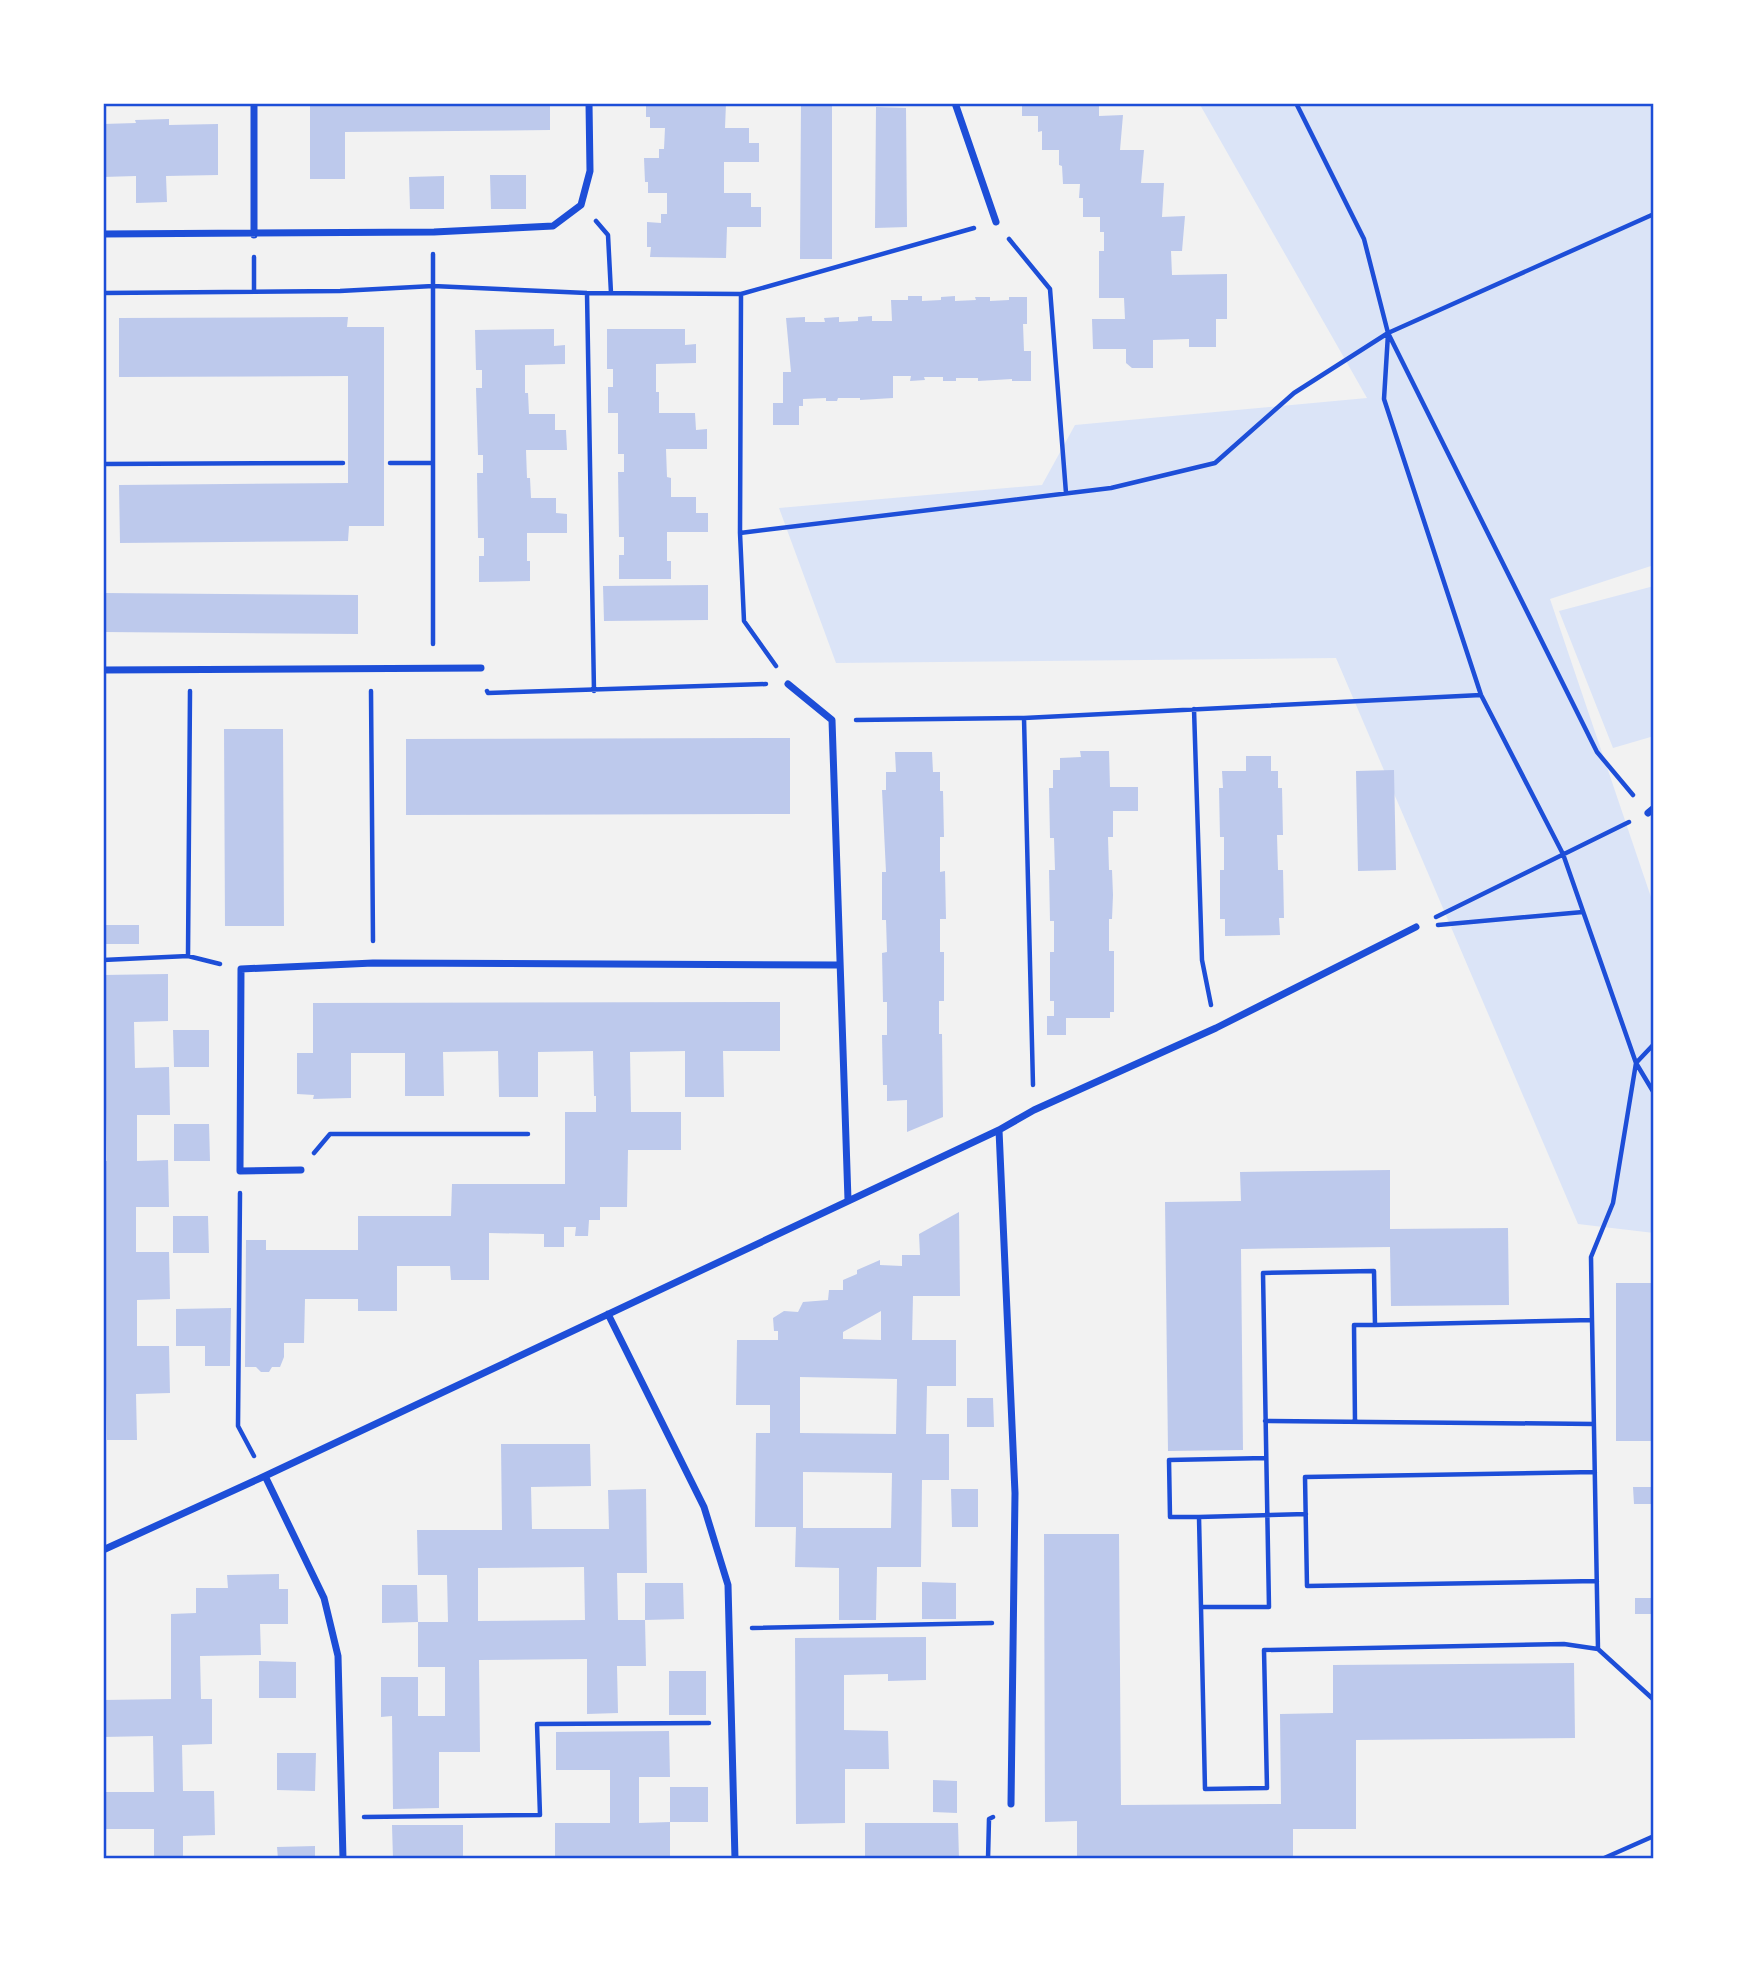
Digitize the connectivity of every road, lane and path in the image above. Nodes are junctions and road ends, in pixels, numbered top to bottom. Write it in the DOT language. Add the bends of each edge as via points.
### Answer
graph roads {
  1 [pos="254,103"];
  2 [pos="589,103"];
  3 [pos="955,103"];
  4 [pos="1296,103"];
  5 [pos="581,205"];
  6 [pos="1654,214"];
  7 [pos="996,222"];
  8 [pos="434,232"];
  9 [pos="103,234"];
  10 [pos="254,235"];
  11 [pos="433,286"];
  12 [pos="254,292"];
  13 [pos="103,293"];
  14 [pos="587,293"];
  15 [pos="611,293"];
  16 [pos="741,294"];
  17 [pos="1388,333"];
  18 [pos="343,463"];
  19 [pos="390,463"];
  20 [pos="432,463"];
  21 [pos="103,464"];
  22 [pos="1066,494"];
  23 [pos="740,533"];
  24 [pos="371,668"];
  25 [pos="433,668"];
  26 [pos="481,668"];
  27 [pos="103,670"];
  28 [pos="190,670"];
  29 [pos="788,684"];
  30 [pos="594,691"];
  31 [pos="1481,695"];
  32 [pos="1194,709"];
  33 [pos="1024,719"];
  34 [pos="832,720"];
  35 [pos="1651,811"];
  36 [pos="1563,854"];
  37 [pos="1583,912"];
  38 [pos="1416,927"];
  39 [pos="188,956"];
  40 [pos="103,960"];
  41 [pos="373,963"];
  42 [pos="839,965"];
  43 [pos="241,969"];
  44 [pos="1216,1028"];
  45 [pos="1654,1044"];
  46 [pos="1636,1062"];
  47 [pos="1654,1093"];
  48 [pos="1034,1110"];
  49 [pos="999,1130"];
  50 [pos="528,1134"];
  51 [pos="301,1170"];
  52 [pos="240,1171"];
  53 [pos="848,1200"];
  54 [pos="608,1314"];
  55 [pos="1592,1320"];
  56 [pos="1375,1325"];
  57 [pos="1265,1421"];
  58 [pos="1355,1422"];
  59 [pos="1594,1424"];
  60 [pos="1266,1458"];
  61 [pos="1595,1472"];
  62 [pos="265,1476"];
  63 [pos="1306,1514"];
  64 [pos="1267,1516"];
  65 [pos="1199,1517"];
  66 [pos="103,1550"];
  67 [pos="1597,1581"];
  68 [pos="1201,1607"];
  69 [pos="1013,1623"];
  70 [pos="730,1628"];
  71 [pos="1598,1649"];
  72 [pos="1654,1700"];
  73 [pos="732,1723"];
  74 [pos="1012,1804"];
  75 [pos="342,1818"];
  76 [pos="1654,1836"];
  77 [pos="343,1859"];
  78 [pos="735,1859"];
  79 [pos="988,1859"];
  80 [pos="1602,1859"];
  1 -- 10 [label="street"];
  2 -- 5 [label="street" via="590,171"];
  3 -- 7 [label="street"];
  4 -- 17 [label="path" via="1364,239"];
  5 -- 8 [label="street" via="552,226"];
  5 -- 15 [label="path" via="608,235"];
  6 -- 17 [label="path"];
  7 -- 16 [label="path"];
  7 -- 22 [label="path" via="1050,289"];
  8 -- 10 [label="street"];
  8 -- 11 [label="path"];
  9 -- 10 [label="street"];
  10 -- 12 [label="path"];
  11 -- 12 [label="path"];
  11 -- 14 [label="path"];
  11 -- 20 [label="path"];
  12 -- 13 [label="path"];
  14 -- 15 [label="path"];
  14 -- 30 [label="path"];
  15 -- 16 [label="path"];
  16 -- 23 [label="path"];
  17 -- 22 [label="path" via="1294,393 1215,463"];
  17 -- 31 [label="path" via="1384,399"];
  17 -- 35 [label="path" via="1597,752"];
  18 -- 21 [label="path"];
  19 -- 20 [label="path"];
  20 -- 25 [label="path"];
  22 -- 23 [label="path"];
  23 -- 29 [label="path" via="744,621"];
  24 -- 25 [label="street"];
  24 -- 28 [label="street"];
  24 -- 41 [label="path"];
  25 -- 26 [label="street"];
  26 -- 30 [label="path" via="488,693"];
  27 -- 28 [label="street"];
  28 -- 39 [label="path"];
  29 -- 30 [label="path"];
  29 -- 34 [label="street"];
  31 -- 32 [label="path"];
  31 -- 36 [label="path"];
  32 -- 33 [label="path"];
  32 -- 44 [label="path" via="1202,960"];
  33 -- 34 [label="path"];
  33 -- 48 [label="path"];
  34 -- 42 [label="street"];
  35 -- 36 [label="path"];
  36 -- 37 [label="path"];
  36 -- 38 [label="path"];
  37 -- 38 [label="path"];
  37 -- 46 [label="path"];
  38 -- 44 [label="street"];
  39 -- 40 [label="path"];
  39 -- 43 [label="path"];
  41 -- 42 [label="street"];
  41 -- 43 [label="street"];
  42 -- 53 [label="street"];
  43 -- 52 [label="street"];
  44 -- 48 [label="street"];
  45 -- 46 [label="path"];
  46 -- 47 [label="path"];
  46 -- 55 [label="path" via="1614,1203 1591,1257"];
  48 -- 49 [label="street"];
  49 -- 53 [label="street"];
  49 -- 69 [label="street" via="1015,1493"];
  50 -- 51 [label="path" via="330,1134"];
  51 -- 52 [label="street"];
  52 -- 62 [label="path" via="238,1426"];
  53 -- 54 [label="street"];
  54 -- 62 [label="street"];
  54 -- 70 [label="street" via="704,1507 728,1585"];
  55 -- 56 [label="path"];
  55 -- 59 [label="path"];
  56 -- 57 [label="path" via="1374,1271 1263,1273"];
  56 -- 58 [label="path" via="1354,1325"];
  57 -- 58 [label="path"];
  57 -- 60 [label="path"];
  58 -- 59 [label="path"];
  59 -- 61 [label="path"];
  60 -- 64 [label="path"];
  60 -- 65 [label="path" via="1169,1460 1170,1517"];
  61 -- 63 [label="path" via="1305,1477"];
  61 -- 67 [label="path"];
  62 -- 66 [label="street"];
  62 -- 75 [label="street" via="324,1598 338,1656"];
  63 -- 64 [label="path"];
  63 -- 67 [label="path" via="1307,1586"];
  64 -- 65 [label="path"];
  64 -- 68 [label="path" via="1269,1607"];
  65 -- 68 [label="path"];
  67 -- 71 [label="path"];
  68 -- 71 [label="path" via="1205,1789 1267,1788 1264,1650 1564,1644"];
  69 -- 70 [label="path"];
  69 -- 74 [label="street"];
  70 -- 73 [label="street"];
  71 -- 72 [label="path"];
  73 -- 75 [label="path" via="537,1724 540,1815"];
  73 -- 78 [label="street"];
  74 -- 79 [label="path" via="989,1819"];
  75 -- 77 [label="street"];
  76 -- 80 [label="path"];
}
